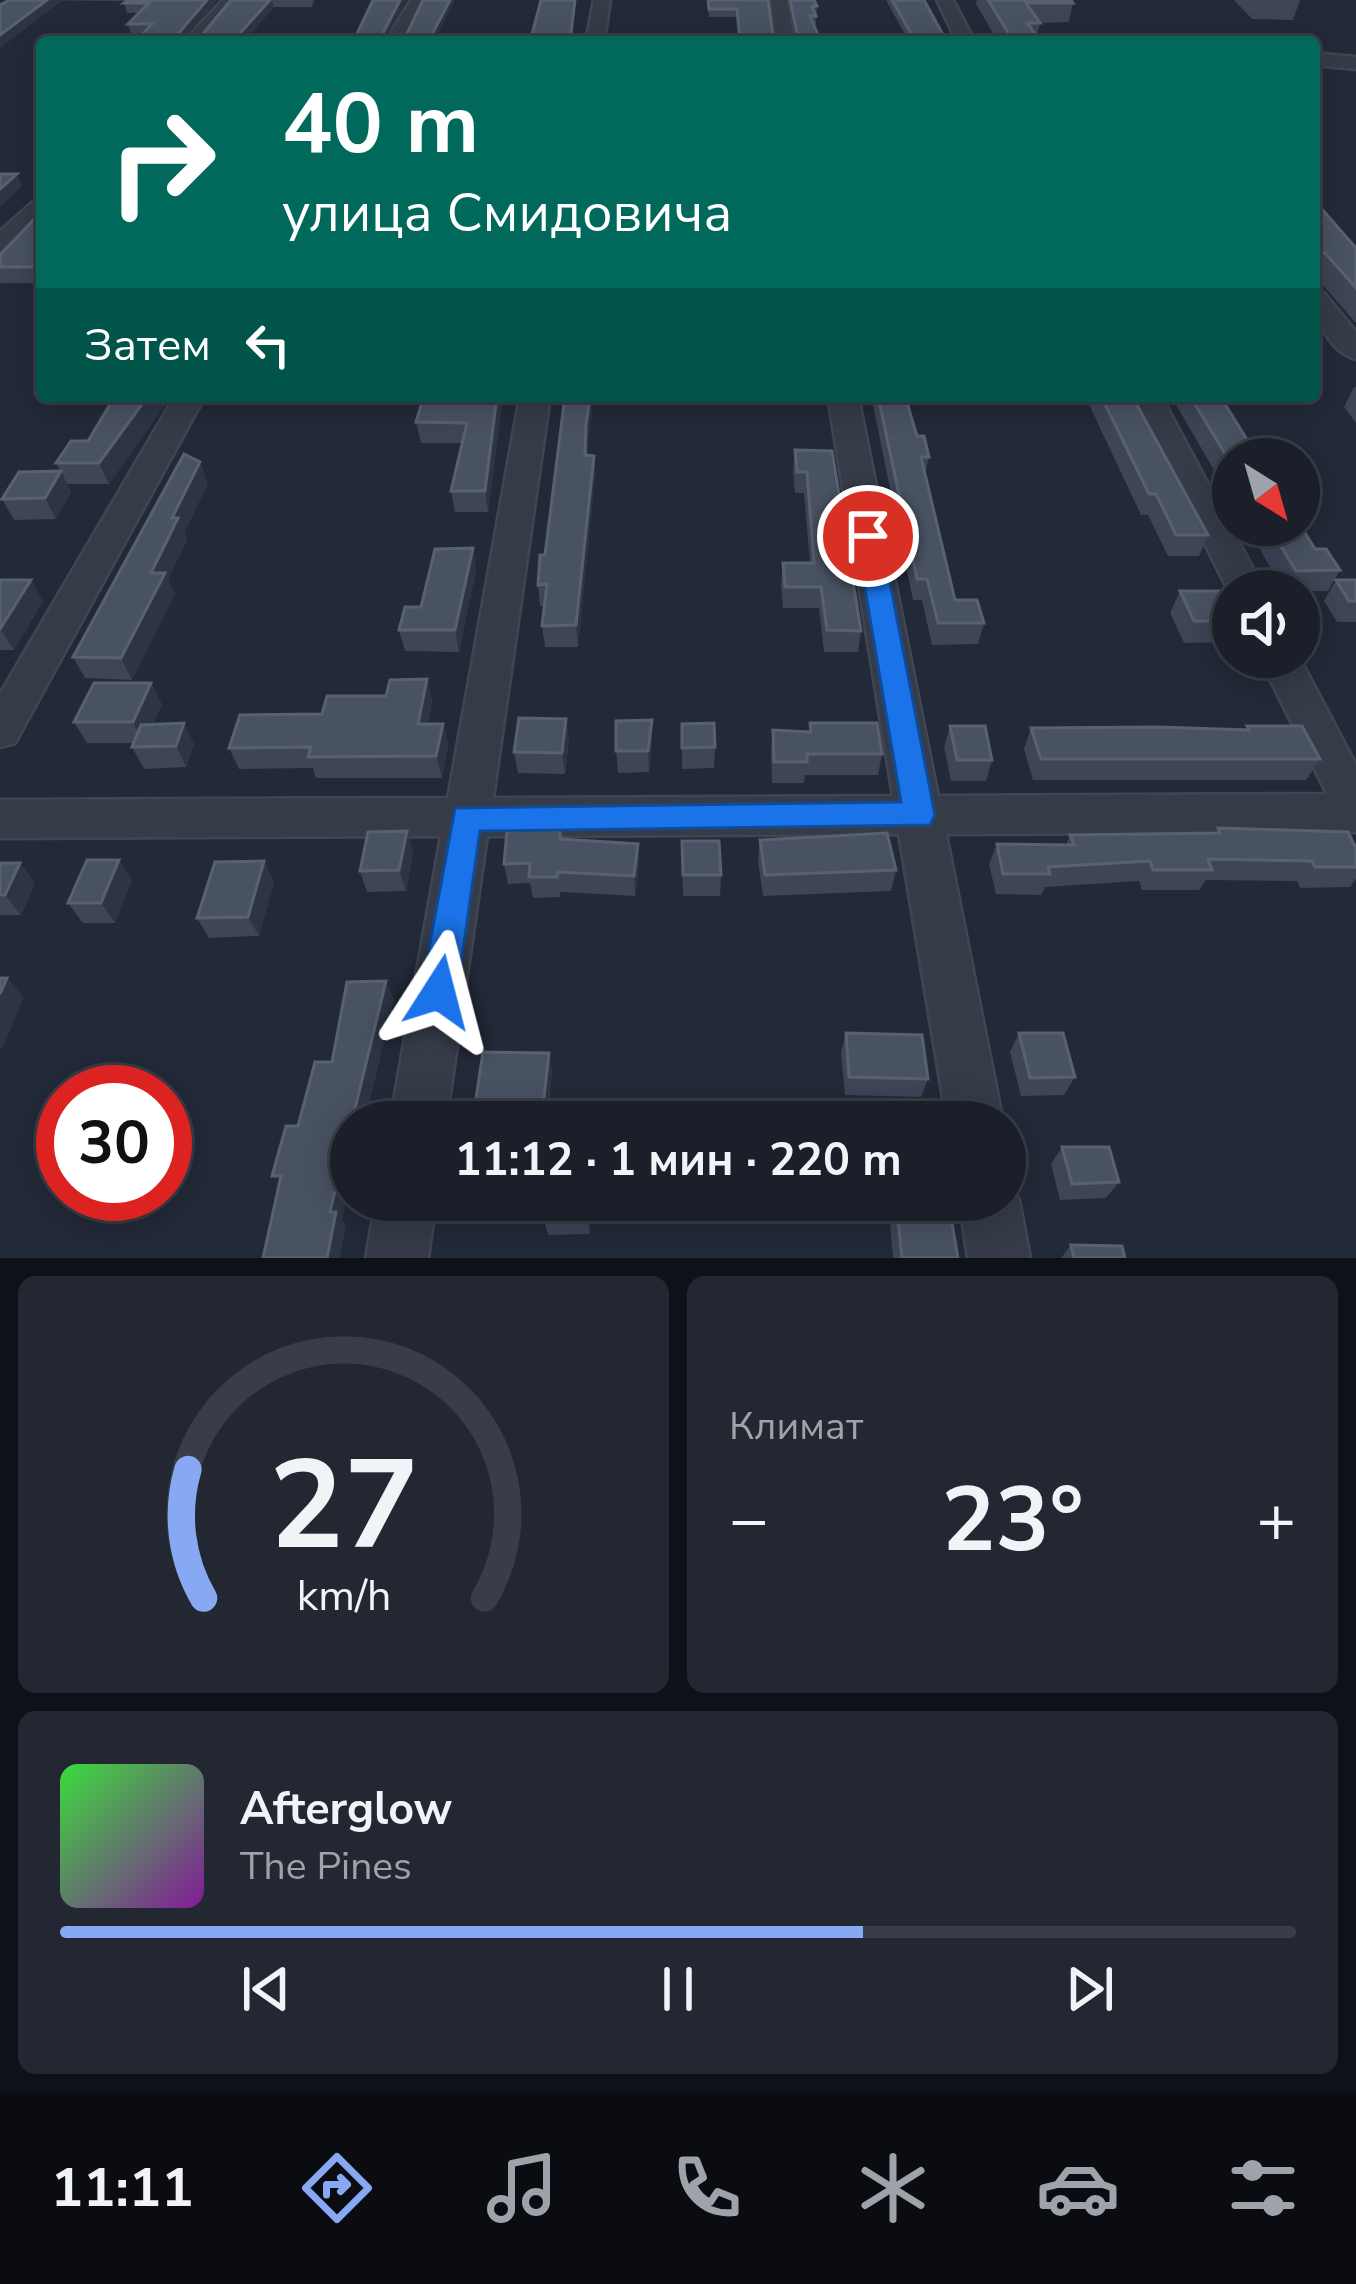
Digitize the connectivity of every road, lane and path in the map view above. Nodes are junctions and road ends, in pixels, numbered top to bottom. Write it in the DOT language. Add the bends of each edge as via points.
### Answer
graph roads {
  1 [pos="232,0"];
  2 [pos="419,0"];
  3 [pos="602,0"];
  4 [pos="779,0"];
  5 [pos="945,0"];
  6 [pos="198,36"];
  7 [pos="398,36"];
  8 [pos="596,36"];
  9 [pos="784,36"];
  10 [pos="963,36"];
  11 [pos="1320,60"];
  12 [pos="1356,63"];
  13 [pos="36,205"];
  14 [pos="0,207"];
  15 [pos="36,209"];
  16 [pos="0,246"];
  17 [pos="1320,306"];
  18 [pos="1356,350"];
  19 [pos="187,402"];
  20 [pos="534,402"];
  21 [pos="844,402"];
  22 [pos="1150,402"];
  23 [pos="1235,570"];
  24 [pos="1290,678"];
  25 [pos="0,731"];
  26 [pos="1356,811"];
  27 [pos="919,815"];
  28 [pos="466,818"];
  29 [pos="0,819"];
  30 [pos="421,1101"];
  31 [pos="971,1101"];
  32 [pos="403,1221"];
  33 [pos="993,1221"];
  34 [pos="397,1258"];
  35 [pos="999,1258"];
  1 -- 6 [label="street"];
  2 -- 7 [label="street"];
  3 -- 8 [label="street"];
  4 -- 9 [label="street"];
  5 -- 10 [label="street"];
  11 -- 12 [label="street"];
  13 -- 14 [label="street"];
  15 -- 16 [label="street"];
  17 -- 18 [label="street"];
  19 -- 25 [label="street"];
  20 -- 28 [label="street"];
  21 -- 27 [label="street"];
  22 -- 23 [label="street"];
  24 -- 26 [label="street"];
  26 -- 27 [label="street"];
  27 -- 28 [label="street"];
  27 -- 31 [label="street"];
  28 -- 29 [label="street"];
  28 -- 30 [label="street"];
  32 -- 34 [label="street"];
  33 -- 35 [label="street"];
}
